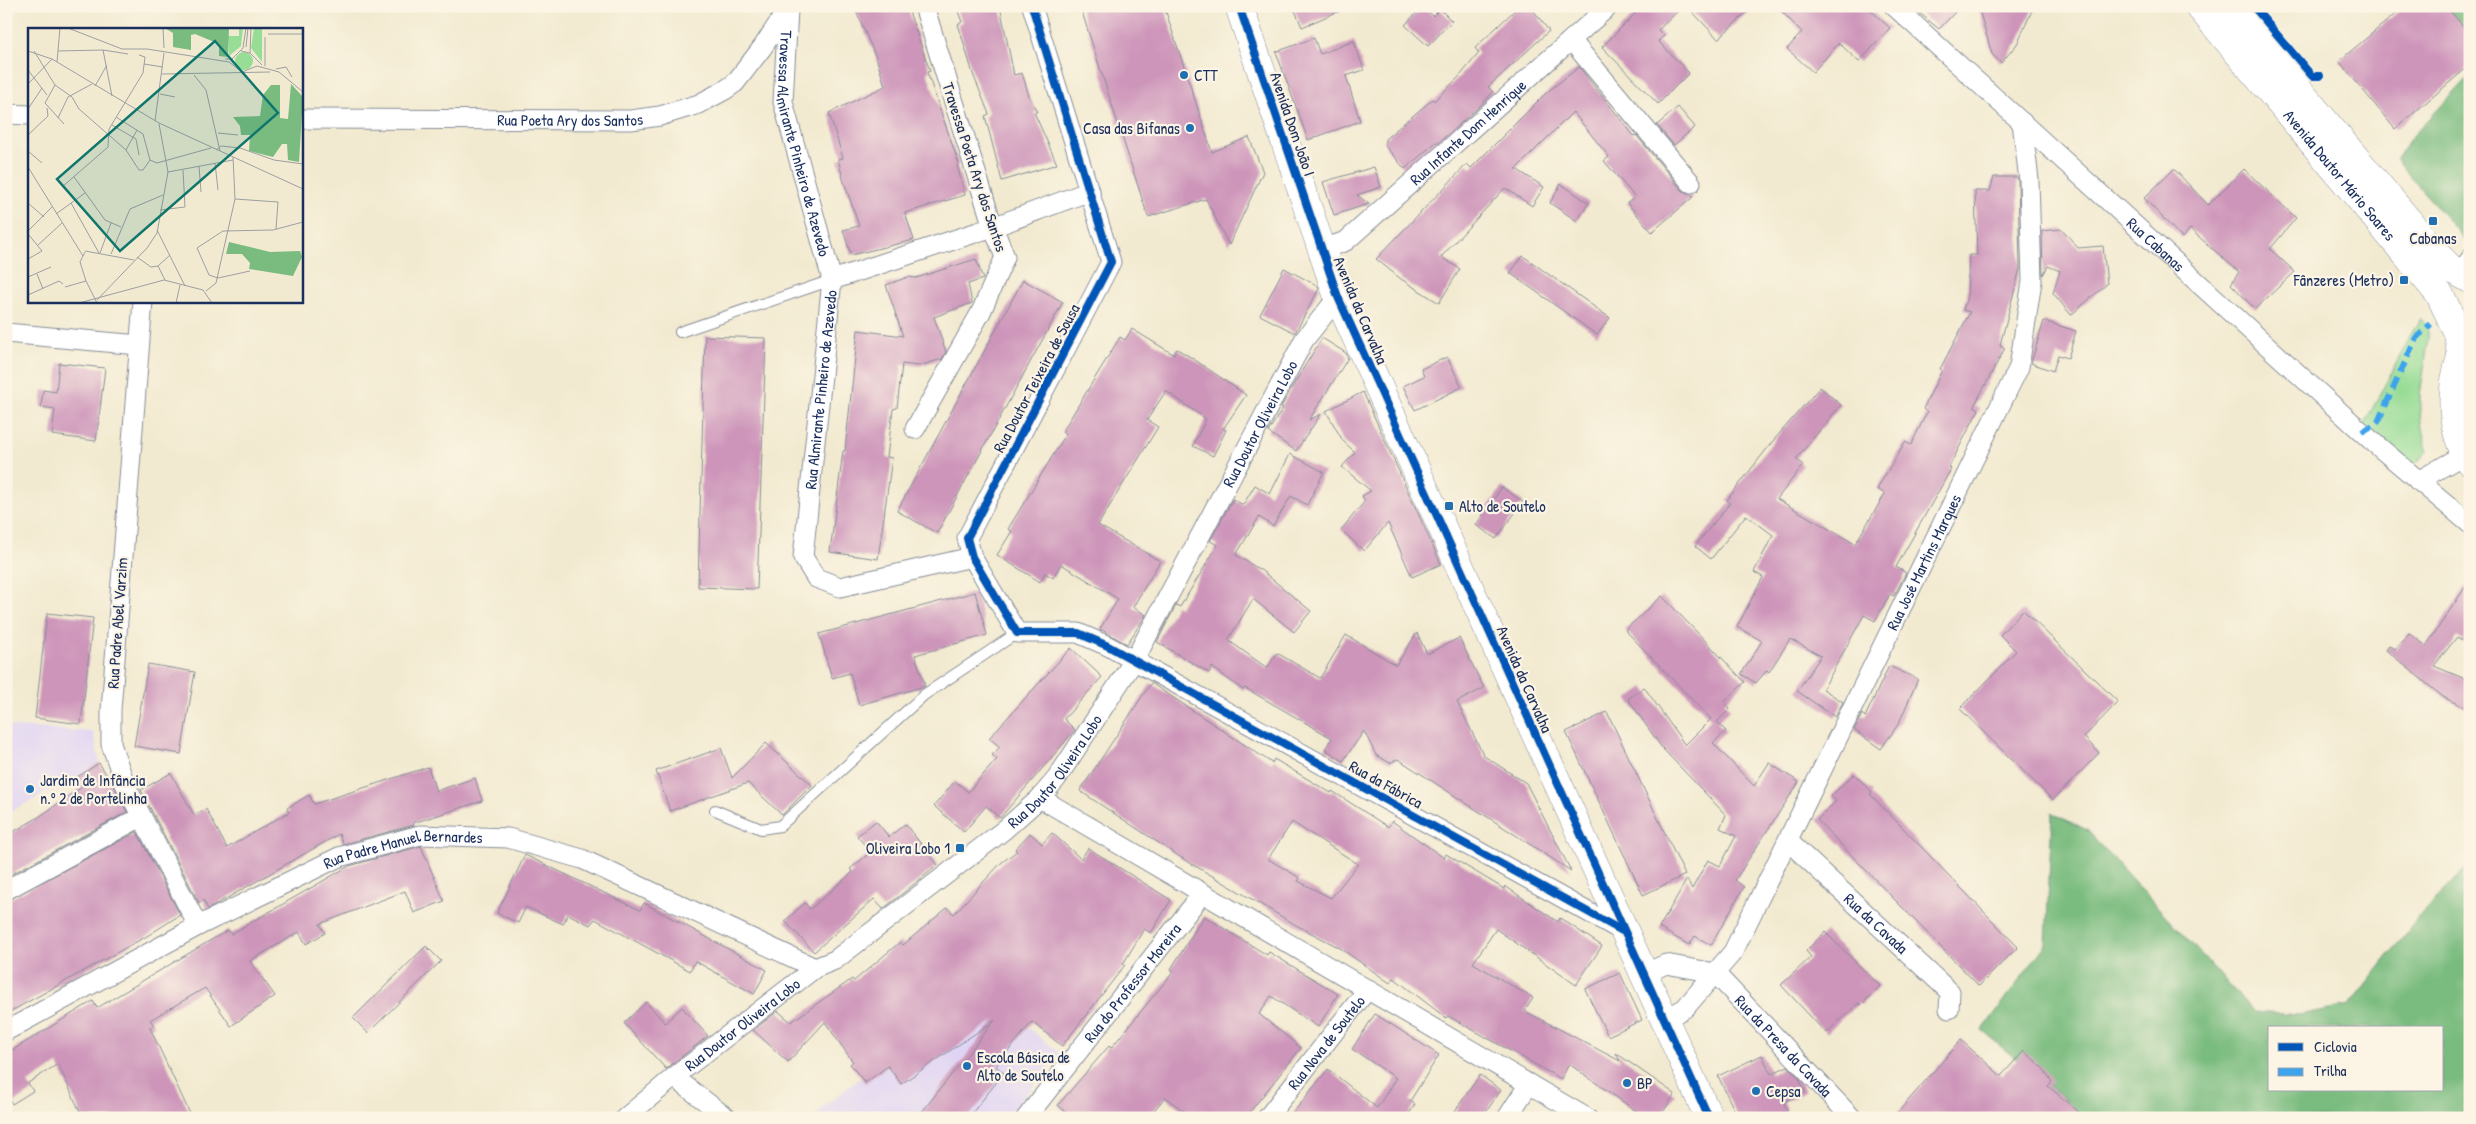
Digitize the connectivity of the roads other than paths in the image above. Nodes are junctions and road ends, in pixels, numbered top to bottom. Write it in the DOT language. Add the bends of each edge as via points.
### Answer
graph roads {
  1 [pos="924,6"];
  2 [pos="1032,6"];
  3 [pos="1239,6"];
  4 [pos="1609,6"];
  5 [pos="1894,6"];
  6 [pos="2199,6"];
  7 [pos="2228,6"];
  8 [pos="789,7"];
  9 [pos="1571,40"];
  10 [pos="6,114"];
  11 [pos="28,115"];
  12 [pos="302,119"];
  13 [pos="2022,122"];
  14 [pos="1691,183"];
  15 [pos="1090,192"];
  16 [pos="993,227"];
  17 [pos="1321,250"];
  18 [pos="2465,267"];
  19 [pos="832,280"];
  20 [pos="1338,297"];
  21 [pos="143,302"];
  22 [pos="680,332"];
  23 [pos="6,333"];
  24 [pos="139,345"];
  25 [pos="2465,346"];
  26 [pos="915,429"];
  27 [pos="2467,458"];
  28 [pos="2418,481"];
  29 [pos="2470,524"];
  30 [pos="972,557"];
  31 [pos="1017,633"];
  32 [pos="1135,659"];
  33 [pos="1040,798"];
  34 [pos="715,810"];
  35 [pos="141,817"];
  36 [pos="1789,842"];
  37 [pos="6,890"];
  38 [pos="1202,894"];
  39 [pos="198,926"];
  40 [pos="1624,932"];
  41 [pos="815,968"];
  42 [pos="1715,973"];
  43 [pos="1644,974"];
  44 [pos="1367,990"];
  45 [pos="1949,1010"];
  46 [pos="1664,1020"];
  47 [pos="6,1030"];
  48 [pos="674,1077"];
  49 [pos="1528,1084"];
  50 [pos="625,1118"];
  51 [pos="727,1118"];
  52 [pos="1026,1118"];
  53 [pos="1267,1118"];
  54 [pos="1507,1118"];
  55 [pos="1587,1118"];
  56 [pos="1709,1118"];
  57 [pos="1852,1118"];
  1 -- 16 [label="street, Travessa Poeta Ary dos Santos"];
  2 -- 15 [label="street, Rua Doutor Teixeira de Sousa"];
  3 -- 17 [label="street, Avenida Dom João I"];
  4 -- 9 [label="street, Rua Infante Dom Henrique"];
  5 -- 13 [label="street, Rua Cabanas"];
  6 -- 25 [label="street, Avenida Doutor Mário Soares" via="2440,295"];
  7 -- 18 [label="street, Avenida Doutor Mário Soares" via="2437,255"];
  8 -- 12 [label="street, Rua Poeta Ary dos Santos" via="734,83 699,104 660,116 631,120"];
  8 -- 19 [label="street, Travessa Almirante Pinheiro de Azevedo" via="783,102"];
  9 -- 14 [label="street"];
  9 -- 17 [label="street, Rua Infante Dom Henrique" via="1346,241"];
  10 -- 11 [label="street"];
  13 -- 28 [label="street, Rua Cabanas"];
  13 -- 36 [label="street, Rua José Martins Marques" via="2029,180 2032,281 2019,367"];
  15 -- 16 [label="street, Rua Almirante Pinheiro de Azevedo"];
  15 -- 30 [label="street, Rua Doutor Teixeira de Sousa" via="1111,262 968,538"];
  16 -- 19 [label="street, Rua Almirante Pinheiro de Azevedo"];
  16 -- 26 [label="street, Travessa Poeta Ary dos Santos" via="1005,257 981,312"];
  17 -- 20 [label="street, Avenida da Carvalha"];
  19 -- 22 [label="lane"];
  19 -- 30 [label="street, Rua Almirante Pinheiro de Azevedo" via="802,557 816,578 840,587"];
  20 -- 32 [label="street, Rua Doutor Oliveira Lobo" via="1304,340"];
  20 -- 40 [label="street, Avenida da Carvalha"];
  21 -- 24 [label="street, Rua Padre Abel Varzim"];
  23 -- 24 [label="street"];
  24 -- 35 [label="street, Rua Padre Abel Varzim" via="111,744"];
  25 -- 27 [label="street, Avenida Doutor Mário Soares" via="2454,379 2452,405 2456,430"];
  27 -- 28 [label="street"];
  28 -- 29 [label="street, Rua Cabanas"];
  30 -- 31 [label="street, Rua Doutor Teixeira de Sousa"];
  31 -- 32 [label="street" via="1078,633"];
  31 -- 34 [label="lane" via="924,695 780,826 761,829"];
  32 -- 33 [label="street, Rua Doutor Oliveira Lobo" via="1057,778"];
  32 -- 40 [label="street, Rua da Fábrica"];
  33 -- 38 [label="street"];
  33 -- 41 [label="street, Rua Doutor Oliveira Lobo" via="1004,830 843,954"];
  35 -- 37 [label="street"];
  35 -- 39 [label="street, Rua Padre Abel Varzim"];
  36 -- 42 [label="street, Rua José Martins Marques" via="1733,952"];
  36 -- 45 [label="street, Rua da Cavada" via="1950,992"];
  38 -- 44 [label="street"];
  38 -- 52 [label="street, Rua do Professor Moreira"];
  39 -- 41 [label="street, Rua Padre Manuel Bernardes" via="339,857 420,835 508,838 582,859"];
  39 -- 47 [label="street, Rua Padre Manuel Bernardes"];
  40 -- 43 [label="street, Avenida da Carvalha"];
  41 -- 48 [label="street, Rua Doutor Oliveira Lobo"];
  42 -- 43 [label="street" via="1666,964"];
  42 -- 46 [label="street" via="1685,1008"];
  42 -- 57 [label="street, Rua da Presa da Cavada"];
  43 -- 46 [label="street, Avenida da Carvalha"];
  44 -- 49 [label="street"];
  44 -- 53 [label="street, Rua Nova de Soutelo"];
  46 -- 56 [label="street, Avenida da Carvalha"];
  48 -- 50 [label="street, Rua Doutor Oliveira Lobo"];
  48 -- 51 [label="street"];
  49 -- 54 [label="street"];
  49 -- 55 [label="street"];
}
